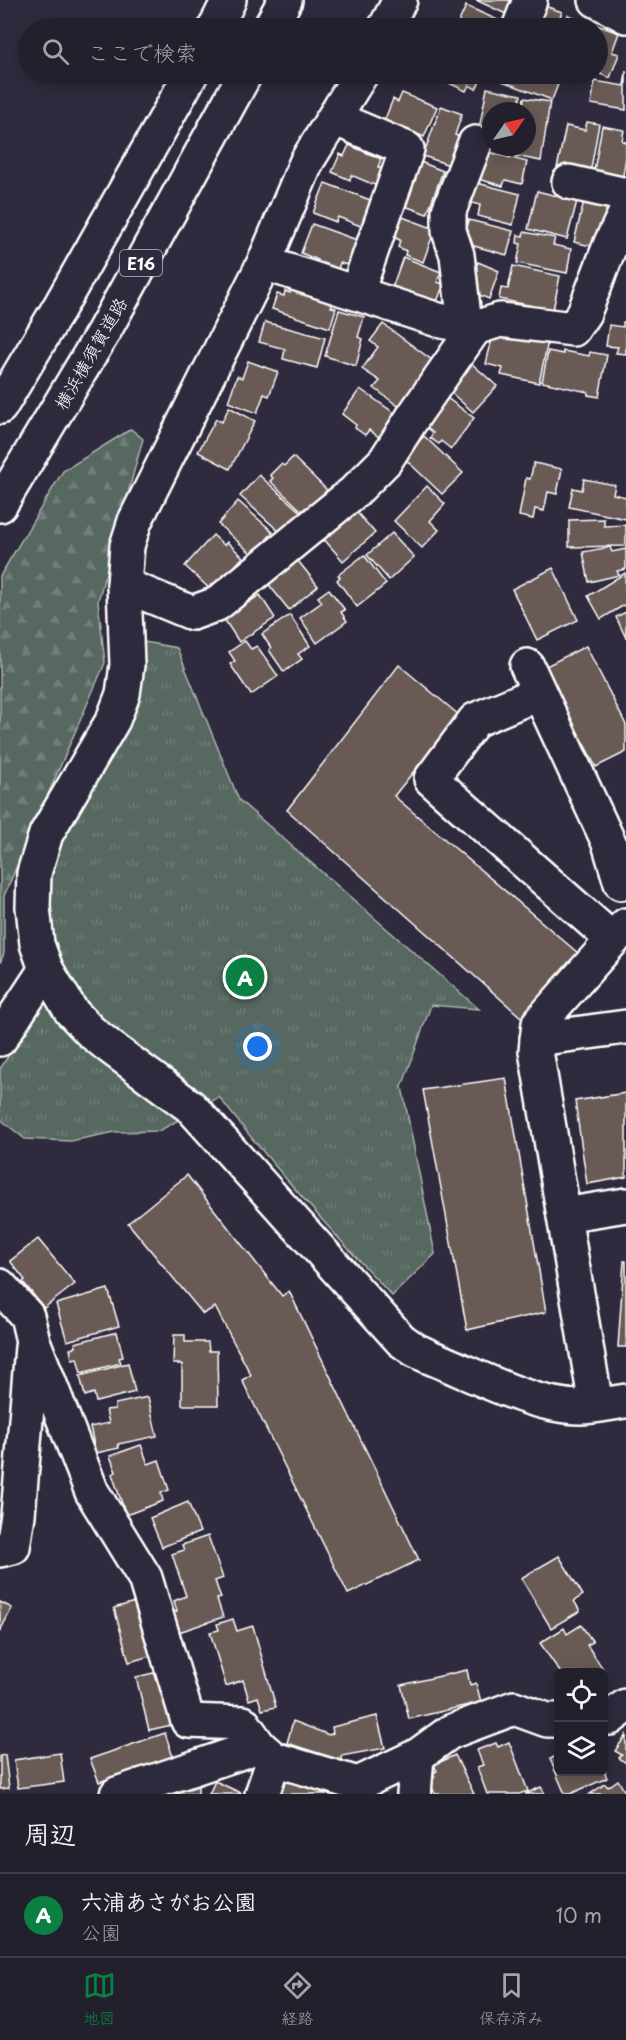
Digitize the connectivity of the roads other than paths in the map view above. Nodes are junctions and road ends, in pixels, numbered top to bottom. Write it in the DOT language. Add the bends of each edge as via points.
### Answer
graph roads {
  1 [pos="229,0"];
  2 [pos="285,0"];
  3 [pos="400,0"];
  4 [pos="530,0"];
  5 [pos="596,0"];
  6 [pos="626,16"];
  7 [pos="220,18"];
  8 [pos="275,18"];
  9 [pos="390,18"];
  10 [pos="523,18"];
  11 [pos="185,84"];
  12 [pos="240,84"];
  13 [pos="355,84"];
  14 [pos="334,118"];
  15 [pos="474,143"];
  16 [pos="569,182"];
  17 [pos="626,195"];
  18 [pos="626,212"];
  19 [pos="264,262"];
  20 [pos="357,292"];
  21 [pos="470,327"];
  22 [pos="0,406"];
  23 [pos="0,505"];
  24 [pos="124,585"];
  25 [pos="624,879"];
  26 [pos="622,927"];
  27 [pos="46,969"];
  28 [pos="626,1027"];
  29 [pos="0,1038"];
  30 [pos="537,1039"];
  31 [pos="626,1205"];
  32 [pos="564,1215"];
  33 [pos="0,1286"];
  34 [pos="33,1341"];
  35 [pos="611,1403"];
  36 [pos="0,1550"];
  37 [pos="626,1706"];
  38 [pos="608,1718"];
  39 [pos="554,1720"];
  40 [pos="267,1753"];
  41 [pos="417,1756"];
  42 [pos="117,1794"];
  43 [pos="262,1794"];
  44 [pos="414,1794"];
  1 -- 7 [label="main road"];
  2 -- 8 [label="main road"];
  3 -- 9 [label="main road"];
  4 -- 10 [label="main road"];
  5 -- 6 [label="main road"];
  11 -- 22 [label="main road, E16"];
  12 -- 23 [label="main road, 横浜横須賀道路 / E16" via="104,331"];
  13 -- 14 [label="main road"];
  14 -- 19 [label="main road" via="307,161"];
  14 -- 20 [label="main road" via="407,149"];
  15 -- 21 [label="main road" via="449,211 449,231"];
  16 -- 17 [label="main road"];
  18 -- 21 [label="main road" via="584,313 573,329 500,320"];
  19 -- 20 [label="main road"];
  19 -- 24 [label="main road" via="135,521 127,546"];
  20 -- 21 [label="main road"];
  21 -- 24 [label="main road" via="385,461 354,492 217,604 192,613"];
  24 -- 27 [label="main road" via="128,665 123,694 46,834 34,873 37,944"];
  25 -- 26 [label="main road" via="608,892"];
  25 -- 26 [label="main road" via="533,679 475,720 431,778"];
  26 -- 30 [label="main road" via="539,1023"];
  27 -- 29 [label="main road"];
  27 -- 35 [label="main road" via="71,1011 110,1047 191,1107 401,1340 430,1357 534,1400 582,1407"];
  28 -- 30 [label="main road"];
  30 -- 32 [label="main road"];
  31 -- 32 [label="main road"];
  32 -- 35 [label="main road"];
  33 -- 34 [label="main road" via="27,1316"];
  34 -- 36 [label="main road" via="13,1547"];
  34 -- 40 [label="main road" via="92,1492 145,1578 188,1721 243,1723"];
  37 -- 38 [label="main road"];
  39 -- 41 [label="main road" via="514,1708 450,1732"];
  40 -- 41 [label="main road" via="358,1784"];
  40 -- 42 [label="main road"];
  40 -- 43 [label="main road"];
  41 -- 44 [label="main road"];
}
